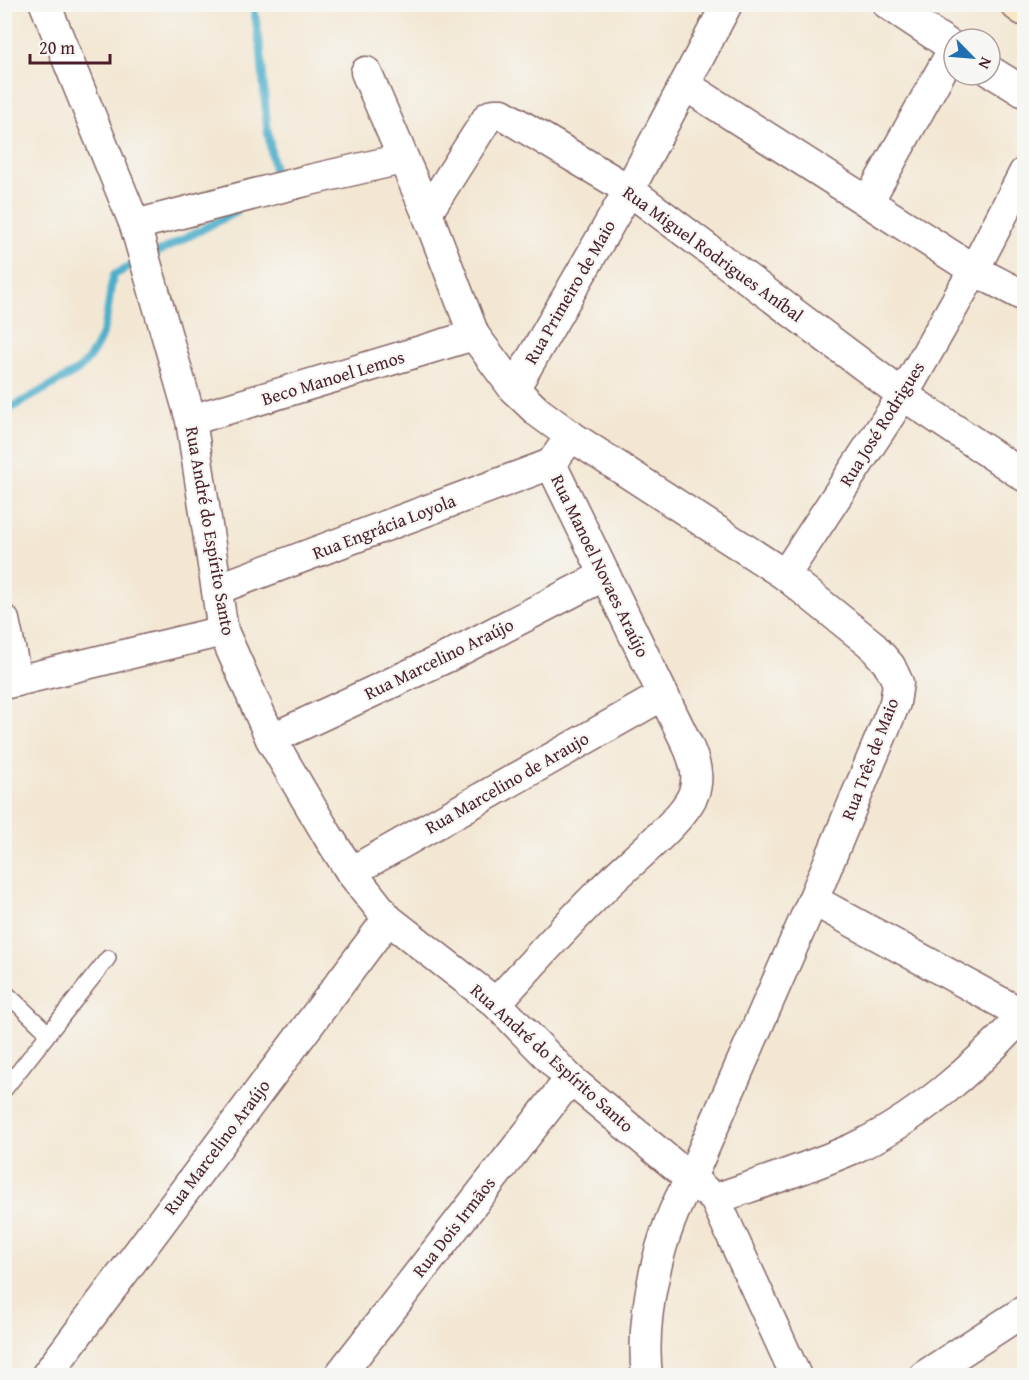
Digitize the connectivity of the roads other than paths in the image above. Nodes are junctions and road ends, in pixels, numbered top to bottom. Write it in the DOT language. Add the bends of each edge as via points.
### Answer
graph roads {
  1 [pos="45,4"];
  2 [pos="726,4"];
  3 [pos="888,4"];
  4 [pos="1017,4"];
  5 [pos="1024,9"];
  6 [pos="942,40"];
  7 [pos="942,69"];
  8 [pos="366,72"];
  9 [pos="1002,78"];
  10 [pos="684,85"];
  11 [pos="1024,92"];
  12 [pos="402,159"];
  13 [pos="1024,173"];
  14 [pos="629,190"];
  15 [pos="868,202"];
  16 [pos="427,213"];
  17 [pos="135,225"];
  18 [pos="974,270"];
  19 [pos="1024,297"];
  20 [pos="474,335"];
  21 [pos="514,389"];
  22 [pos="903,395"];
  23 [pos="191,420"];
  24 [pos="572,436"];
  25 [pos="551,464"];
  26 [pos="1024,476"];
  27 [pos="605,575"];
  28 [pos="785,575"];
  29 [pos="217,589"];
  30 [pos="4,620"];
  31 [pos="223,631"];
  32 [pos="11,683"];
  33 [pos="663,695"];
  34 [pos="271,739"];
  35 [pos="351,872"];
  36 [pos="813,900"];
  37 [pos="388,919"];
  38 [pos="108,958"];
  39 [pos="4,991"];
  40 [pos="496,1003"];
  41 [pos="1024,1014"];
  42 [pos="48,1033"];
  43 [pos="570,1079"];
  44 [pos="4,1090"];
  45 [pos="690,1180"];
  46 [pos="715,1199"];
  47 [pos="1024,1311"];
  48 [pos="46,1376"];
  49 [pos="339,1376"];
  50 [pos="647,1376"];
  51 [pos="796,1376"];
  52 [pos="924,1376"];
  1 -- 17 [label="street, Rua André do Espírito Santo"];
  2 -- 10 [label="street, Rua Primeiro de Maio"];
  3 -- 6 [label="street"];
  4 -- 5 [label="street"];
  7 -- 15 [label="street"];
  8 -- 12 [label="street"];
  9 -- 11 [label="street"];
  10 -- 14 [label="street, Rua Primeiro de Maio"];
  10 -- 15 [label="street"];
  12 -- 16 [label="street"];
  12 -- 17 [label="street"];
  13 -- 18 [label="street, Rua José Rodrigues"];
  14 -- 16 [label="street, Rua Miguel Rodrigues Aníbal" via="502,114 494,114 488,117"];
  14 -- 21 [label="street, Rua Primeiro de Maio"];
  14 -- 22 [label="street, Rua Miguel Rodrigues Aníbal"];
  15 -- 18 [label="street"];
  16 -- 20 [label="street"];
  17 -- 23 [label="street, Rua André do Espírito Santo"];
  18 -- 19 [label="street"];
  18 -- 22 [label="street, Rua José Rodrigues"];
  20 -- 21 [label="street"];
  20 -- 23 [label="street, Beco Manoel Lemos"];
  21 -- 24 [label="street"];
  22 -- 26 [label="street, Rua Miguel Rodrigues Aníbal"];
  22 -- 28 [label="street, Rua José Rodrigues"];
  23 -- 29 [label="street, Rua André do Espírito Santo"];
  24 -- 25 [label="street, Rua Manoel Novaes Araújo"];
  24 -- 28 [label="street, Rua Três de Maio"];
  25 -- 27 [label="street, Rua Manoel Novaes Araújo"];
  25 -- 29 [label="street, Rua Engrácia Loyola"];
  27 -- 33 [label="street, Rua Manoel Novaes Araújo"];
  27 -- 34 [label="street, Rua Marcelino Araújo" via="447,657"];
  28 -- 36 [label="street, Rua Três de Maio" via="871,644 890,666 898,683 896,703"];
  29 -- 31 [label="street, Rua André do Espírito Santo"];
  30 -- 32 [label="street"];
  31 -- 32 [label="street"];
  31 -- 34 [label="street, Rua André do Espírito Santo"];
  33 -- 35 [label="street, Rua Marcelino de Araujo"];
  33 -- 40 [label="street, Rua Manoel Novaes Araújo" via="695,763 693,795 679,816 602,890"];
  34 -- 35 [label="street, Rua André do Espírito Santo"];
  35 -- 37 [label="street, Rua André do Espírito Santo"];
  36 -- 41 [label="street"];
  36 -- 45 [label="street, Rua Três de Maio"];
  37 -- 40 [label="street, Rua André do Espírito Santo"];
  37 -- 48 [label="street, Rua Marcelino Araújo"];
  38 -- 42 [label="lane"];
  39 -- 42 [label="lane"];
  40 -- 43 [label="street, Rua André do Espírito Santo"];
  41 -- 46 [label="street" via="951,1084 891,1128 854,1148"];
  42 -- 44 [label="lane"];
  43 -- 45 [label="street, Rua André do Espírito Santo"];
  43 -- 49 [label="street, Rua Dois Irmãos"];
  45 -- 46 [label="street, Rua André do Espírito Santo"];
  45 -- 50 [label="street, Rua Três de Maio" via="678,1201 652,1280"];
  46 -- 51 [label="street, Rua André do Espírito Santo"];
  47 -- 52 [label="street"];
}
